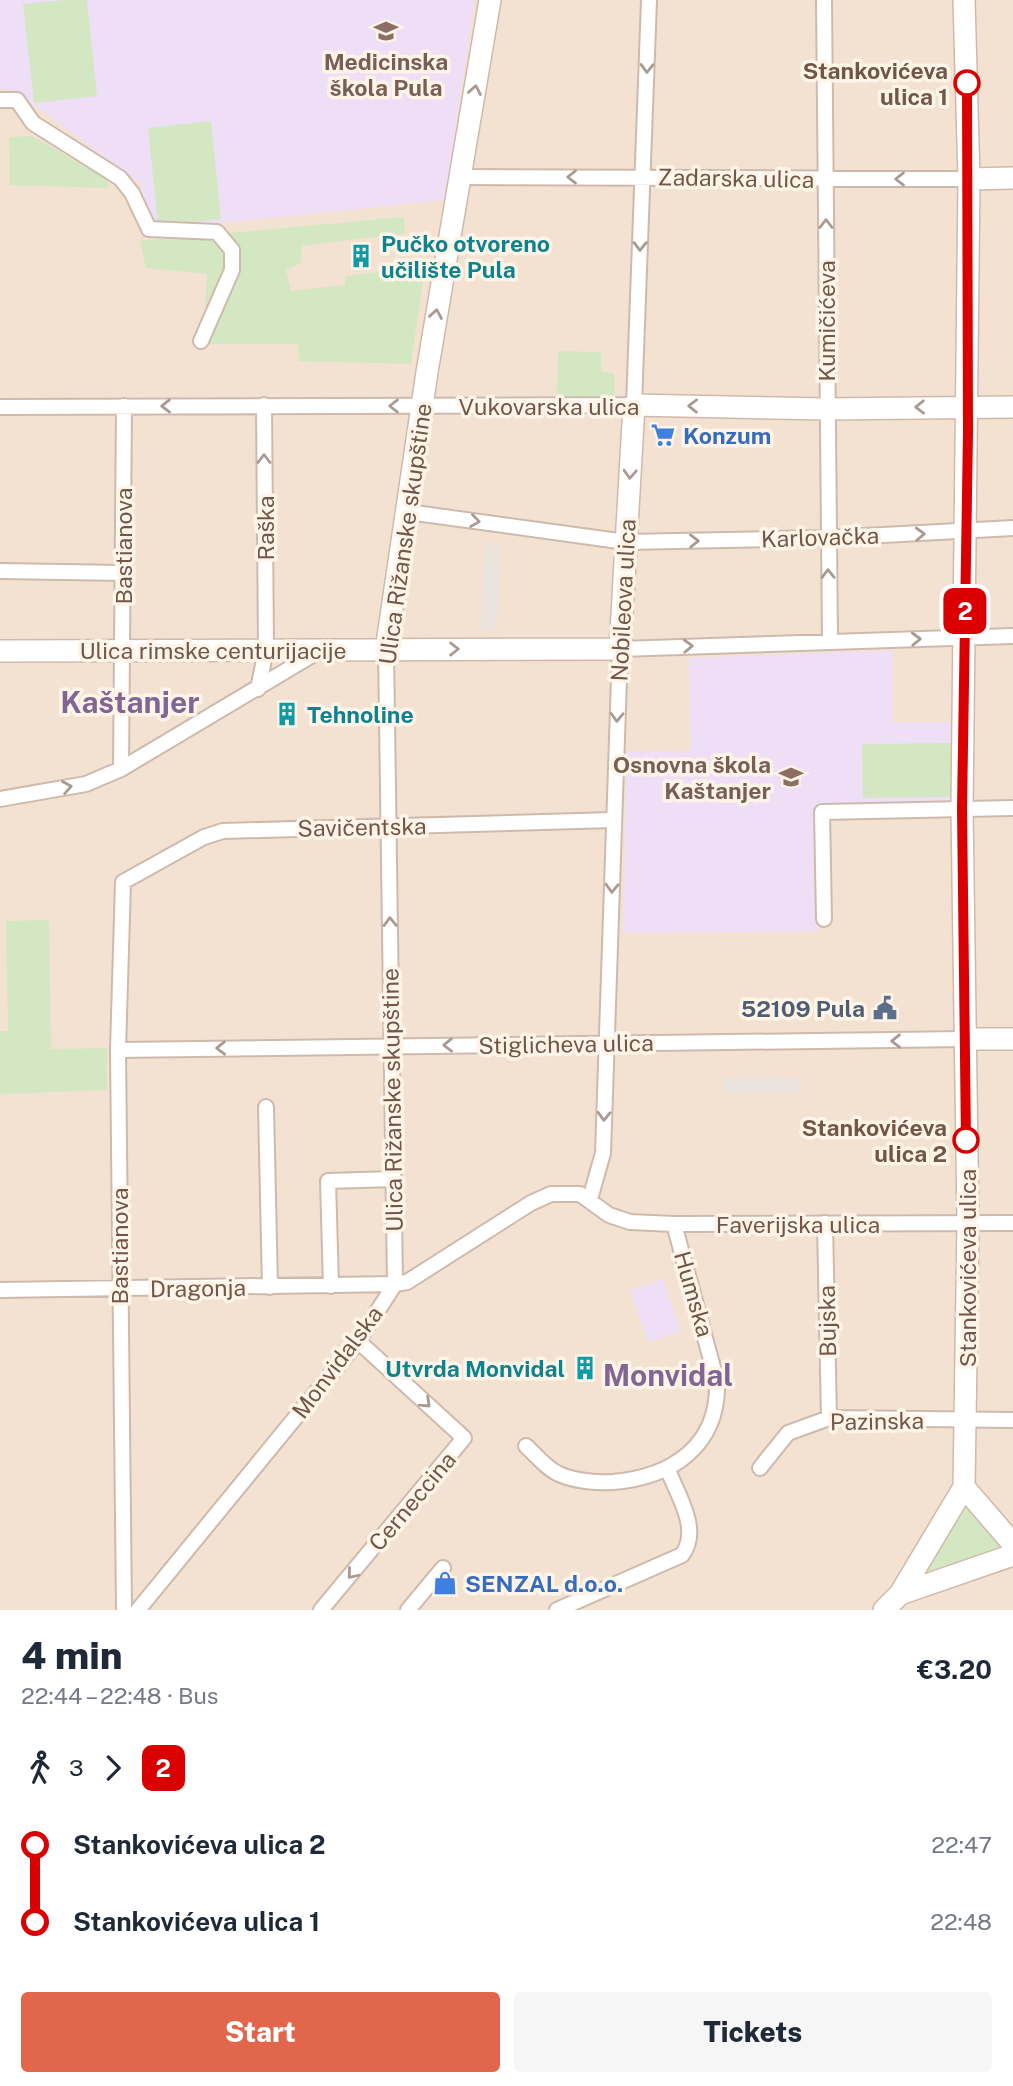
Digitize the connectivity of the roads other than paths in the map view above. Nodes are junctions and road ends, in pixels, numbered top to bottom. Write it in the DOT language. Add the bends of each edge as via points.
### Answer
graph roads {
  1 [pos="490,0"];
  2 [pos="649,0"];
  3 [pos="824,0"];
  4 [pos="964,0"];
  5 [pos="0,100"];
  6 [pos="460,177"];
  7 [pos="641,177"];
  8 [pos="1013,178"];
  9 [pos="827,179"];
  10 [pos="969,179"];
  11 [pos="201,341"];
  12 [pos="264,405"];
  13 [pos="634,405"];
  14 [pos="422,406"];
  15 [pos="968,406"];
  16 [pos="0,407"];
  17 [pos="124,407"];
  18 [pos="1013,407"];
  19 [pos="825,409"];
  20 [pos="408,512"];
  21 [pos="1013,528"];
  22 [pos="967,532"];
  23 [pos="828,538"];
  24 [pos="626,542"];
  25 [pos="0,571"];
  26 [pos="122,573"];
  27 [pos="1013,636"];
  28 [pos="964,637"];
  29 [pos="830,642"];
  30 [pos="620,649"];
  31 [pos="266,650"];
  32 [pos="321,650"];
  33 [pos="386,650"];
  34 [pos="0,651"];
  35 [pos="123,651"];
  36 [pos="258,689"];
  37 [pos="121,769"];
  38 [pos="0,799"];
  39 [pos="1013,808"];
  40 [pos="962,809"];
  41 [pos="614,820"];
  42 [pos="388,827"];
  43 [pos="123,882"];
  44 [pos="824,919"];
  45 [pos="964,1039"];
  46 [pos="1013,1039"];
  47 [pos="607,1044"];
  48 [pos="391,1046"];
  49 [pos="118,1050"];
  50 [pos="266,1107"];
  51 [pos="393,1179"];
  52 [pos="590,1199"];
  53 [pos="825,1223"];
  54 [pos="968,1223"];
  55 [pos="1013,1223"];
  56 [pos="674,1224"];
  57 [pos="395,1284"];
  58 [pos="331,1286"];
  59 [pos="270,1287"];
  60 [pos="118,1289"];
  61 [pos="0,1290"];
  62 [pos="358,1341"];
  63 [pos="829,1418"];
  64 [pos="967,1420"];
  65 [pos="1013,1420"];
  66 [pos="526,1446"];
  67 [pos="760,1468"];
  68 [pos="668,1470"];
  69 [pos="964,1487"];
  70 [pos="1013,1544"];
  71 [pos="1013,1555"];
  72 [pos="443,1568"];
  73 [pos="889,1606"];
  74 [pos="124,1610"];
  75 [pos="138,1610"];
  76 [pos="321,1610"];
  77 [pos="408,1610"];
  78 [pos="557,1610"];
  6 -- 1 [label="street, Ulica Rižanske skupštine, one-way"];
  2 -- 7 [label="street, Nobileova ulica, one-way"];
  3 -- 9 [label="street, Kumičićeva"];
  4 -- 10 [label="street, Stankovićeva ulica"];
  5 -- 11 [label="street" via="17,100 33,123 120,178 149,229 217,232 232,250 232,270"];
  7 -- 6 [label="street, Zadarska ulica, one-way"];
  14 -- 6 [label="street, Ulica Rižanske skupštine, one-way"];
  7 -- 9 [label="street, Zadarska ulica"];
  7 -- 13 [label="street, Nobileova ulica, one-way"];
  8 -- 10 [label="street, Zadarska ulica"];
  10 -- 9 [label="street, Zadarska ulica, one-way"];
  19 -- 9 [label="street, Kumičićeva, one-way"];
  10 -- 15 [label="street, Stankovićeva ulica"];
  14 -- 12 [label="street, Vukovarska ulica, one-way"];
  12 -- 17 [label="street, Vukovarska ulica, one-way"];
  31 -- 12 [label="street, Raška, one-way"];
  13 -- 14 [label="street, Vukovarska ulica"];
  19 -- 13 [label="street, Vukovarska ulica, one-way"];
  13 -- 24 [label="street, Nobileova ulica, one-way"];
  14 -- 20 [label="street, Ulica Rižanske skupštine"];
  15 -- 18 [label="street, Vukovarska ulica"];
  15 -- 19 [label="street, Vukovarska ulica, one-way"];
  15 -- 22 [label="street, Stankovićeva ulica"];
  16 -- 17 [label="street, Vukovarska ulica"];
  17 -- 26 [label="street, Bastianova"];
  19 -- 23 [label="street, Kumičićeva"];
  20 -- 24 [label="street, Karlovačka, one-way"];
  20 -- 33 [label="street, Ulica Rižanske skupštine"];
  21 -- 22 [label="street, Karlovačka"];
  23 -- 22 [label="street, Karlovačka, one-way"];
  22 -- 28 [label="street, Stankovićeva ulica"];
  24 -- 23 [label="street, Karlovačka, one-way"];
  29 -- 23 [label="street, Kumičićeva, one-way"];
  24 -- 30 [label="street, Nobileova ulica"];
  25 -- 26 [label="street"];
  26 -- 35 [label="street, Bastianova"];
  27 -- 28 [label="street, Ulica rimske centurijacije"];
  29 -- 28 [label="street, Ulica rimske centurijacije, one-way"];
  28 -- 40 [label="street, Stankovićeva ulica"];
  30 -- 29 [label="street, Ulica rimske centurijacije, one-way"];
  33 -- 30 [label="street, Ulica rimske centurijacije, one-way"];
  30 -- 41 [label="street, Nobileova ulica, one-way"];
  31 -- 32 [label="street, Ulica rimske centurijacije"];
  31 -- 35 [label="street, Ulica rimske centurijacije"];
  31 -- 36 [label="street, Raška"];
  32 -- 33 [label="street, Ulica rimske centurijacije"];
  32 -- 36 [label="street"];
  33 -- 42 [label="street, Ulica Rižanske skupštine"];
  34 -- 35 [label="street, Ulica rimske centurijacije"];
  35 -- 37 [label="street, Bastianova"];
  36 -- 37 [label="street"];
  38 -- 37 [label="street, one-way" via="86,783"];
  39 -- 40 [label="street"];
  40 -- 44 [label="street" via="822,812"];
  40 -- 45 [label="street, Stankovićeva ulica"];
  41 -- 42 [label="street, Savičentska"];
  41 -- 47 [label="street, Nobileova ulica, one-way"];
  42 -- 43 [label="street, Savičentska" via="223,831"];
  48 -- 42 [label="street, Ulica Rižanske skupštine, one-way"];
  43 -- 49 [label="street, Bastianova"];
  45 -- 46 [label="street, Stiglicheva ulica"];
  45 -- 47 [label="street, Stiglicheva ulica, one-way"];
  45 -- 54 [label="street, Stankovićeva ulica"];
  47 -- 48 [label="street, Stiglicheva ulica, one-way"];
  47 -- 52 [label="street, Nobileova ulica, one-way" via="603,1153"];
  48 -- 49 [label="street, Stiglicheva ulica, one-way"];
  48 -- 51 [label="street, Ulica Rižanske skupštine"];
  49 -- 60 [label="street, Bastianova"];
  50 -- 59 [label="street, Dragonja"];
  51 -- 57 [label="street, Ulica Rižanske skupštine"];
  51 -- 58 [label="street" via="327,1181"];
  52 -- 56 [label="street, Faverijska ulica" via="609,1215 630,1222"];
  52 -- 57 [label="street, Monvidalska" via="551,1194 407,1282"];
  53 -- 54 [label="street, Faverijska ulica"];
  53 -- 56 [label="street, Faverijska ulica"];
  53 -- 63 [label="street, Bujska"];
  54 -- 55 [label="street, Faverijska ulica"];
  54 -- 64 [label="street, Stankovićeva ulica"];
  56 -- 68 [label="street, Humska" via="712,1358 718,1403 702,1441"];
  57 -- 58 [label="street, Dragonja"];
  57 -- 62 [label="street, Monvidalska"];
  58 -- 59 [label="street, Dragonja"];
  59 -- 60 [label="street, Dragonja"];
  60 -- 61 [label="street, Dragonja"];
  60 -- 74 [label="street, Bastianova"];
  62 -- 75 [label="street, Monvidalska"];
  62 -- 76 [label="street, Cerneccina, one-way" via="464,1438"];
  63 -- 64 [label="street, Pazinska"];
  63 -- 67 [label="street, Pazinska" via="788,1433"];
  64 -- 65 [label="street, Pazinska"];
  64 -- 69 [label="street, Stankovićeva ulica"];
  66 -- 68 [label="street, Humska" via="559,1474 599,1483 638,1480"];
  68 -- 78 [label="street" via="690,1528 691,1544 682,1555"];
  69 -- 70 [label="street"];
  69 -- 73 [label="street"];
  71 -- 73 [label="street"];
  72 -- 77 [label="street"];
}
